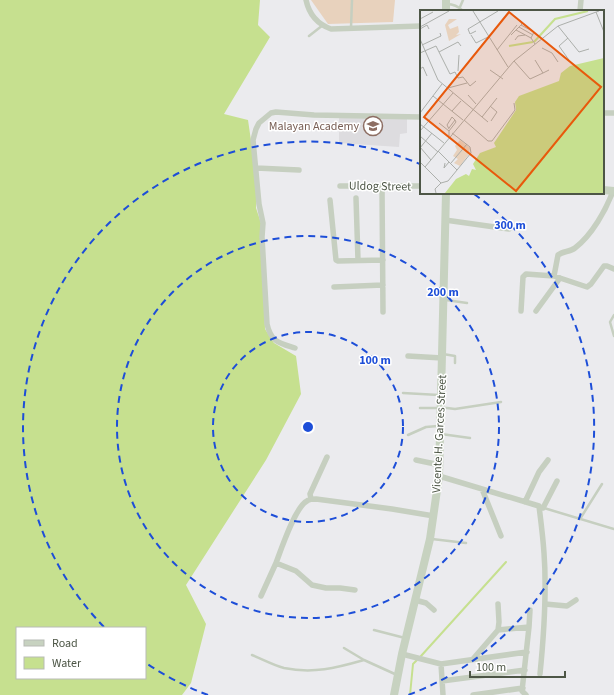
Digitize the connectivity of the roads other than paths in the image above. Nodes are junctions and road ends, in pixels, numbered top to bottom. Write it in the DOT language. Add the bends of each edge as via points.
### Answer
graph roads {
  1 [pos="306,0"];
  2 [pos="352,0"];
  3 [pos="463,0"];
  4 [pos="581,0"];
  5 [pos="446,5"];
  6 [pos="460,7"];
  7 [pos="462,10"];
  8 [pos="580,10"];
  9 [pos="323,26"];
  10 [pos="420,26"];
  11 [pos="351,28"];
  12 [pos="309,36"];
  13 [pos="420,117"];
  14 [pos="256,168"];
  15 [pos="299,170"];
  16 [pos="340,186"];
  17 [pos="420,186"];
  18 [pos="382,187"];
  19 [pos="604,190"];
  20 [pos="614,191"];
  21 [pos="446,194"];
  22 [pos="356,198"];
  23 [pos="330,200"];
  24 [pos="445,220"];
  25 [pos="509,229"];
  26 [pos="358,260"];
  27 [pos="383,260"];
  28 [pos="614,270"];
  29 [pos="557,277"];
  30 [pos="383,285"];
  31 [pos="334,286"];
  32 [pos="443,300"];
  33 [pos="467,303"];
  34 [pos="522,311"];
  35 [pos="536,311"];
  36 [pos="383,312"];
  37 [pos="614,315"];
  38 [pos="614,336"];
  39 [pos="295,348"];
  40 [pos="408,356"];
  41 [pos="442,356"];
  42 [pos="455,363"];
  43 [pos="403,393"];
  44 [pos="441,395"];
  45 [pos="501,402"];
  46 [pos="420,408"];
  47 [pos="441,408"];
  48 [pos="441,430"];
  49 [pos="408,435"];
  50 [pos="470,438"];
  51 [pos="327,457"];
  52 [pos="416,460"];
  53 [pos="548,460"];
  54 [pos="440,465"];
  55 [pos="439,476"];
  56 [pos="557,481"];
  57 [pos="602,484"];
  58 [pos="482,489"];
  59 [pos="311,499"];
  60 [pos="525,502"];
  61 [pos="541,507"];
  62 [pos="434,516"];
  63 [pos="580,519"];
  64 [pos="614,529"];
  65 [pos="501,536"];
  66 [pos="430,539"];
  67 [pos="466,543"];
  68 [pos="276,563"];
  69 [pos="356,590"];
  70 [pos="261,596"];
  71 [pos="415,600"];
  72 [pos="576,600"];
  73 [pos="498,604"];
  74 [pos="545,604"];
  75 [pos="434,610"];
  76 [pos="530,610"];
  77 [pos="529,628"];
  78 [pos="374,630"];
  79 [pos="498,630"];
  80 [pos="406,638"];
  81 [pos="344,648"];
  82 [pos="527,652"];
  83 [pos="402,654"];
  84 [pos="252,655"];
  85 [pos="473,659"];
  86 [pos="364,660"];
  87 [pos="441,664"];
  88 [pos="525,670"];
  89 [pos="540,674"];
  90 [pos="398,675"];
  91 [pos="442,682"];
  92 [pos="523,688"];
  93 [pos="394,695"];
  94 [pos="443,695"];
  95 [pos="473,695"];
  96 [pos="526,695"];
  1 -- 9 [label="street" via="312,14"];
  2 -- 11 [label="lane"];
  3 -- 6 [label="lane"];
  4 -- 8 [label="street"];
  5 -- 6 [label="lane"];
  6 -- 7 [label="lane"];
  9 -- 11 [label="street" via="331,29"];
  9 -- 12 [label="lane"];
  10 -- 11 [label="street"];
  13 -- 14 [label="street" via="271,113 256,129 253,140"];
  14 -- 15 [label="street"];
  14 -- 39 [label="street" via="263,223 268,331 277,342"];
  16 -- 18 [label="street, Uldog Street"];
  17 -- 18 [label="street, Uldog Street"];
  18 -- 27 [label="street"];
  19 -- 20 [label="street"];
  20 -- 29 [label="street" via="584,241 558,256"];
  21 -- 24 [label="street, Vicente H. Garces Street"];
  22 -- 26 [label="street"];
  23 -- 26 [label="street" via="336,260"];
  24 -- 25 [label="street"];
  24 -- 32 [label="street, Vicente H. Garces Street"];
  26 -- 27 [label="street"];
  27 -- 30 [label="street"];
  28 -- 29 [label="street" via="604,266 587,287"];
  29 -- 34 [label="street" via="528,273 525,275"];
  29 -- 35 [label="street"];
  30 -- 31 [label="street"];
  30 -- 36 [label="street"];
  32 -- 33 [label="lane"];
  32 -- 41 [label="street, Vicente H. Garces Street"];
  37 -- 38 [label="lane" via="610,322"];
  40 -- 41 [label="street"];
  41 -- 42 [label="lane" via="455,356"];
  41 -- 44 [label="street, Vicente H. Garces Street"];
  43 -- 44 [label="lane"];
  44 -- 47 [label="street, Vicente H. Garces Street"];
  45 -- 47 [label="lane" via="454,409"];
  46 -- 47 [label="lane"];
  47 -- 48 [label="street, Vicente H. Garces Street"];
  48 -- 49 [label="lane" via="426,427"];
  48 -- 50 [label="lane"];
  48 -- 54 [label="street, Vicente H. Garces Street"];
  51 -- 59 [label="street" via="310,494"];
  52 -- 54 [label="street"];
  53 -- 60 [label="street" via="539,472"];
  54 -- 55 [label="street, Vicente H. Garces Street"];
  55 -- 58 [label="street"];
  55 -- 62 [label="street, Vicente H. Garces Street"];
  56 -- 61 [label="street"];
  57 -- 63 [label="lane"];
  58 -- 60 [label="street"];
  58 -- 65 [label="street"];
  59 -- 62 [label="street"];
  59 -- 68 [label="street" via="297,512"];
  60 -- 61 [label="street"];
  61 -- 63 [label="lane"];
  61 -- 74 [label="street"];
  62 -- 66 [label="street, Vicente H. Garces Street"];
  63 -- 64 [label="lane"];
  66 -- 67 [label="lane"];
  66 -- 71 [label="street, Vicente H. Garces Street"];
  68 -- 69 [label="street" via="296,571 312,585"];
  68 -- 70 [label="street"];
  71 -- 75 [label="street" via="426,603"];
  71 -- 80 [label="street, Vicente H. Garces Street"];
  72 -- 74 [label="street" via="567,606"];
  73 -- 79 [label="street"];
  74 -- 89 [label="street"];
  76 -- 77 [label="street"];
  77 -- 79 [label="street"];
  77 -- 82 [label="street"];
  78 -- 80 [label="lane"];
  79 -- 85 [label="street"];
  80 -- 83 [label="street, Vicente H. Garces Street"];
  81 -- 86 [label="lane"];
  82 -- 85 [label="street"];
  82 -- 88 [label="street"];
  83 -- 87 [label="street"];
  83 -- 90 [label="street, Vicente H. Garces Street"];
  84 -- 86 [label="lane" via="283,668 308,671 334,668"];
  85 -- 87 [label="street"];
  86 -- 90 [label="lane"];
  87 -- 91 [label="street"];
  88 -- 91 [label="street"];
  88 -- 92 [label="street"];
  90 -- 93 [label="street, Vicente H. Garces Street"];
  91 -- 94 [label="street"];
  92 -- 95 [label="street"];
  92 -- 96 [label="street" via="522,691"];
}
